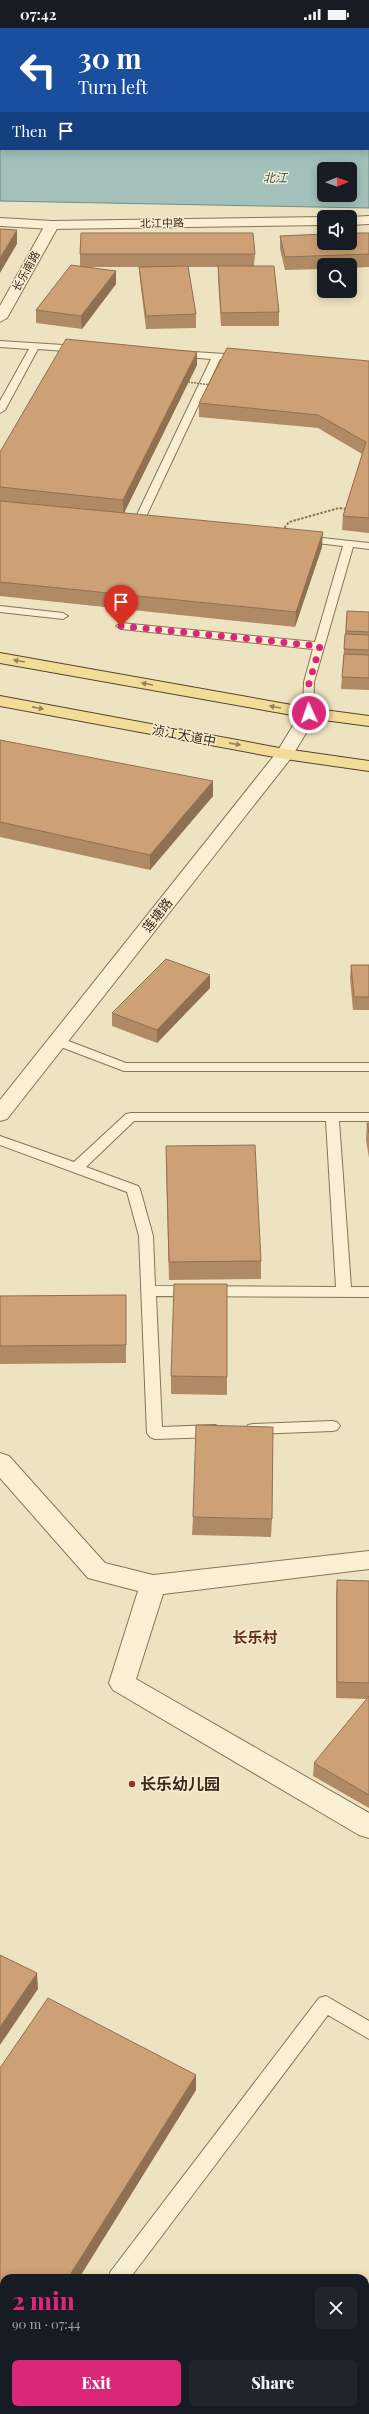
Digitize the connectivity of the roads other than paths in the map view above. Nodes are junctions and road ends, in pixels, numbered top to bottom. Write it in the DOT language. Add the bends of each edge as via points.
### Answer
graph roads {
  1 [pos="369,220"];
  2 [pos="317,221"];
  3 [pos="357,221"];
  4 [pos="0,222"];
  5 [pos="52,225"];
  6 [pos="0,318"];
  7 [pos="0,344"];
  8 [pos="35,346"];
  9 [pos="91,349"];
  10 [pos="170,354"];
  11 [pos="217,356"];
  12 [pos="248,359"];
  13 [pos="0,410"];
  14 [pos="139,522"];
  15 [pos="294,538"];
  16 [pos="349,544"];
  17 [pos="369,546"];
  18 [pos="0,609"];
  19 [pos="63,616"];
  20 [pos="121,626"];
  21 [pos="320,646"];
  22 [pos="0,658"];
  23 [pos="0,701"];
  24 [pos="309,713"];
  25 [pos="369,721"];
  26 [pos="285,754"];
  27 [pos="369,766"];
  28 [pos="58,1041"];
  29 [pos="369,1067"];
  30 [pos="0,1114"];
  31 [pos="332,1117"];
  32 [pos="369,1117"];
  33 [pos="0,1140"];
  34 [pos="76,1168"];
  35 [pos="149,1291"];
  36 [pos="344,1292"];
  37 [pos="369,1292"];
  38 [pos="332,1426"];
  39 [pos="0,1462"];
  40 [pos="369,1560"];
  41 [pos="153,1585"];
  42 [pos="369,1827"];
  43 [pos="369,2031"];
  44 [pos="121,2274"];
  1 -- 3 [label="street"];
  2 -- 5 [label="street, 北江中路"];
  4 -- 5 [label="street, 北江中路"];
  5 -- 6 [label="street, 长乐南路"];
  7 -- 8 [label="lane"];
  8 -- 9 [label="lane"];
  8 -- 13 [label="lane"];
  10 -- 11 [label="lane"];
  11 -- 12 [label="lane"];
  11 -- 14 [label="lane"];
  15 -- 16 [label="lane"];
  16 -- 17 [label="lane"];
  16 -- 21 [label="lane"];
  18 -- 19 [label="lane"];
  20 -- 21 [label="lane"];
  21 -- 24 [label="lane" via="308,687"];
  24 -- 22 [label="main road, one-way"];
  23 -- 26 [label="main road, 浈江大道中, one-way"];
  24 -- 25 [label="main road"];
  24 -- 26 [label="street, 莲塘路"];
  26 -- 27 [label="main road, 浈江大道中"];
  26 -- 28 [label="street, 莲塘路"];
  28 -- 29 [label="lane" via="124,1067"];
  28 -- 30 [label="street, 莲塘路"];
  31 -- 32 [label="lane"];
  31 -- 34 [label="lane" via="131,1117"];
  31 -- 36 [label="lane"];
  33 -- 34 [label="lane"];
  34 -- 35 [label="lane" via="133,1189 146,1236"];
  35 -- 36 [label="lane"];
  35 -- 38 [label="lane" via="155,1433"];
  36 -- 37 [label="lane"];
  39 -- 41 [label="street" via="97,1571"];
  40 -- 41 [label="street"];
  41 -- 42 [label="street" via="122,1683"];
  43 -- 44 [label="lane" via="326,2004"];
}
